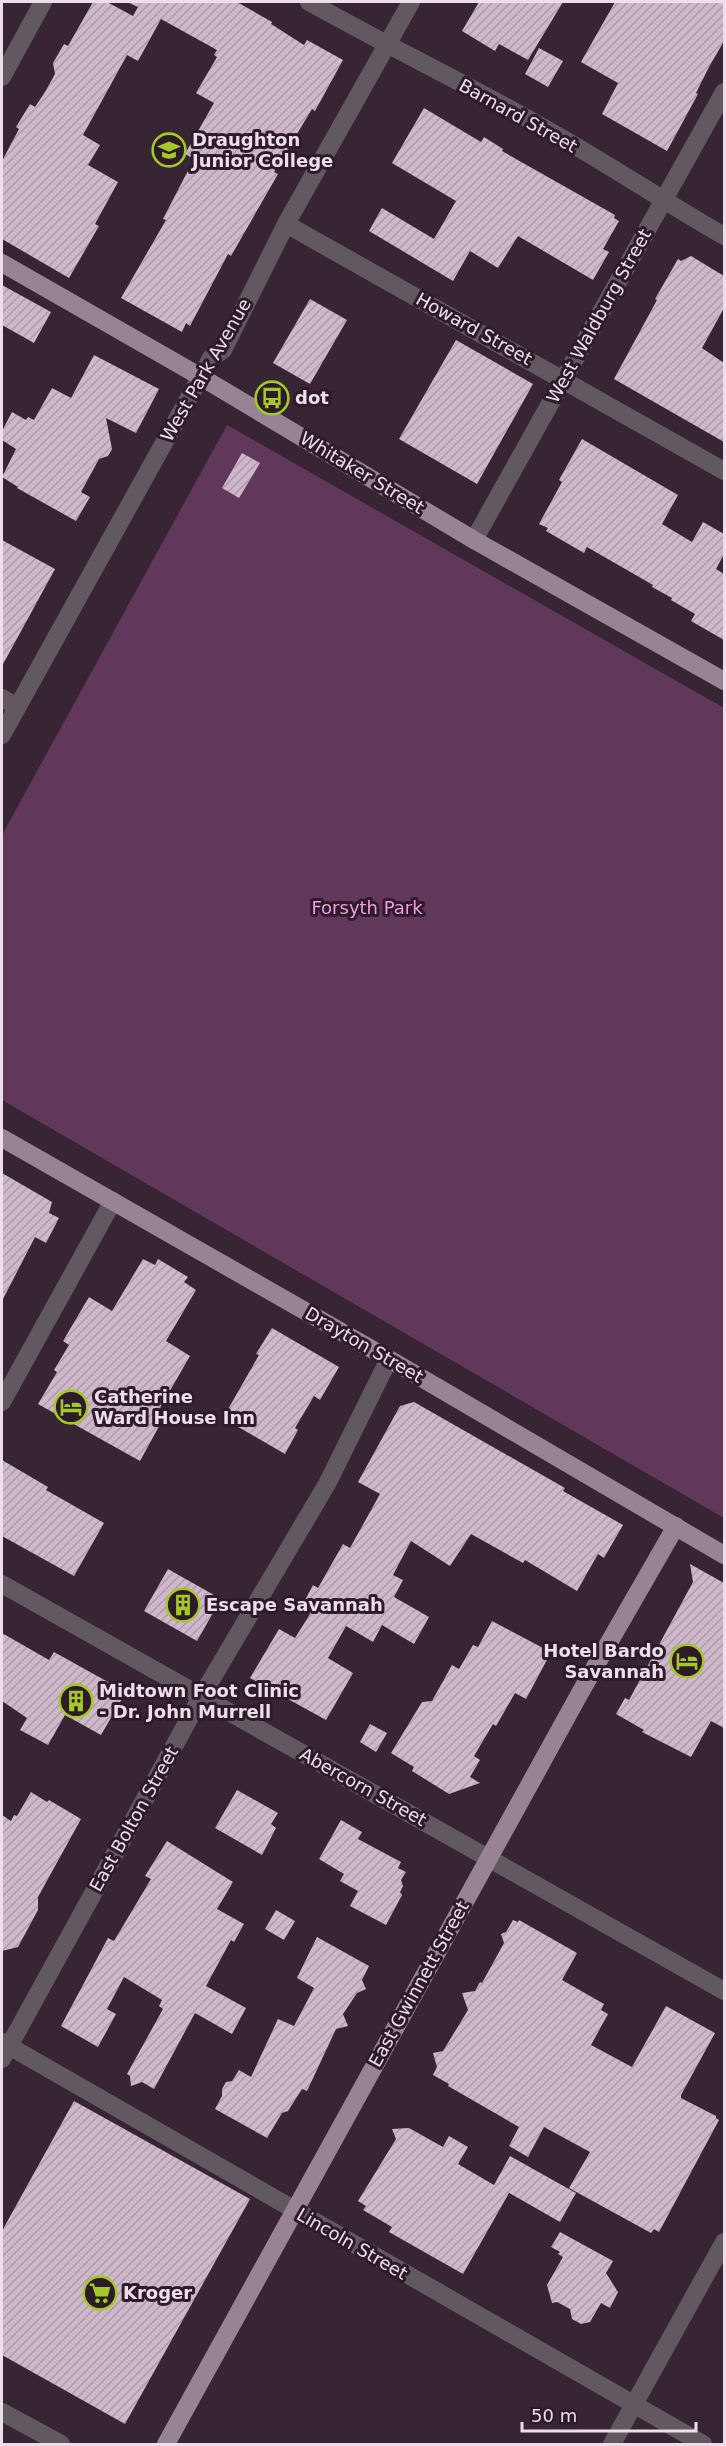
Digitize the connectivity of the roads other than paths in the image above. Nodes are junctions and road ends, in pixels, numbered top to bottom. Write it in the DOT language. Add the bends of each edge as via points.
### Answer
graph roads {
  1 [pos="44,2"];
  2 [pos="309,2"];
  3 [pos="411,2"];
  4 [pos="387,45"];
  5 [pos="2,77"];
  6 [pos="724,92"];
  7 [pos="663,201"];
  8 [pos="286,224"];
  9 [pos="724,236"];
  10 [pos="2,263"];
  11 [pos="201,377"];
  12 [pos="563,380"];
  13 [pos="724,471"];
  14 [pos="474,540"];
  15 [pos="724,681"];
  16 [pos="9,702"];
  17 [pos="5,729"];
  18 [pos="2,1138"];
  19 [pos="113,1201"];
  20 [pos="389,1359"];
  21 [pos="2,1402"];
  22 [pos="676,1526"];
  23 [pos="724,1555"];
  24 [pos="2,1584"];
  25 [pos="201,1697"];
  26 [pos="488,1859"];
  27 [pos="724,1991"];
  28 [pos="4,2049"];
  29 [pos="294,2211"];
  30 [pos="724,2242"];
  31 [pos="634,2405"];
  32 [pos="2,2412"];
  33 [pos="61,2445"];
  34 [pos="166,2445"];
  35 [pos="612,2445"];
  36 [pos="703,2445"];
  1 -- 5 [label="street"];
  2 -- 4 [label="street, Barnard Street"];
  3 -- 4 [label="street, West Park Avenue"];
  4 -- 7 [label="street, Barnard Street" via="538,124"];
  4 -- 8 [label="street, West Park Avenue"];
  6 -- 7 [label="street, West Waldburg Street"];
  7 -- 9 [label="street, Barnard Street"];
  7 -- 12 [label="street, West Waldburg Street"];
  8 -- 11 [label="street, West Park Avenue" via="222,350"];
  8 -- 12 [label="street, Howard Street"];
  10 -- 11 [label="main road, Whitaker Street"];
  11 -- 14 [label="main road, Whitaker Street"];
  11 -- 16 [label="street, West Park Avenue"];
  12 -- 13 [label="street, Howard Street"];
  12 -- 14 [label="street, West Waldburg Street"];
  14 -- 15 [label="main road, Whitaker Street"];
  16 -- 17 [label="street, West Park Avenue"];
  18 -- 19 [label="main road, Drayton Street"];
  19 -- 20 [label="main road, Drayton Street"];
  19 -- 21 [label="street"];
  20 -- 22 [label="main road, Drayton Street"];
  20 -- 25 [label="street, East Bolton Street" via="327,1484"];
  22 -- 23 [label="main road, Drayton Street"];
  22 -- 26 [label="main road, East Gwinnett Street"];
  24 -- 25 [label="street, Abercorn Street"];
  25 -- 26 [label="street, Abercorn Street"];
  25 -- 28 [label="street, East Bolton Street"];
  26 -- 27 [label="street, Abercorn Street"];
  26 -- 29 [label="main road, East Gwinnett Street"];
  28 -- 29 [label="street, Lincoln Street"];
  29 -- 31 [label="street, Lincoln Street"];
  29 -- 34 [label="main road, East Gwinnett Street"];
  30 -- 31 [label="street"];
  31 -- 35 [label="street"];
  31 -- 36 [label="street, Lincoln Street"];
  32 -- 33 [label="street"];
}
